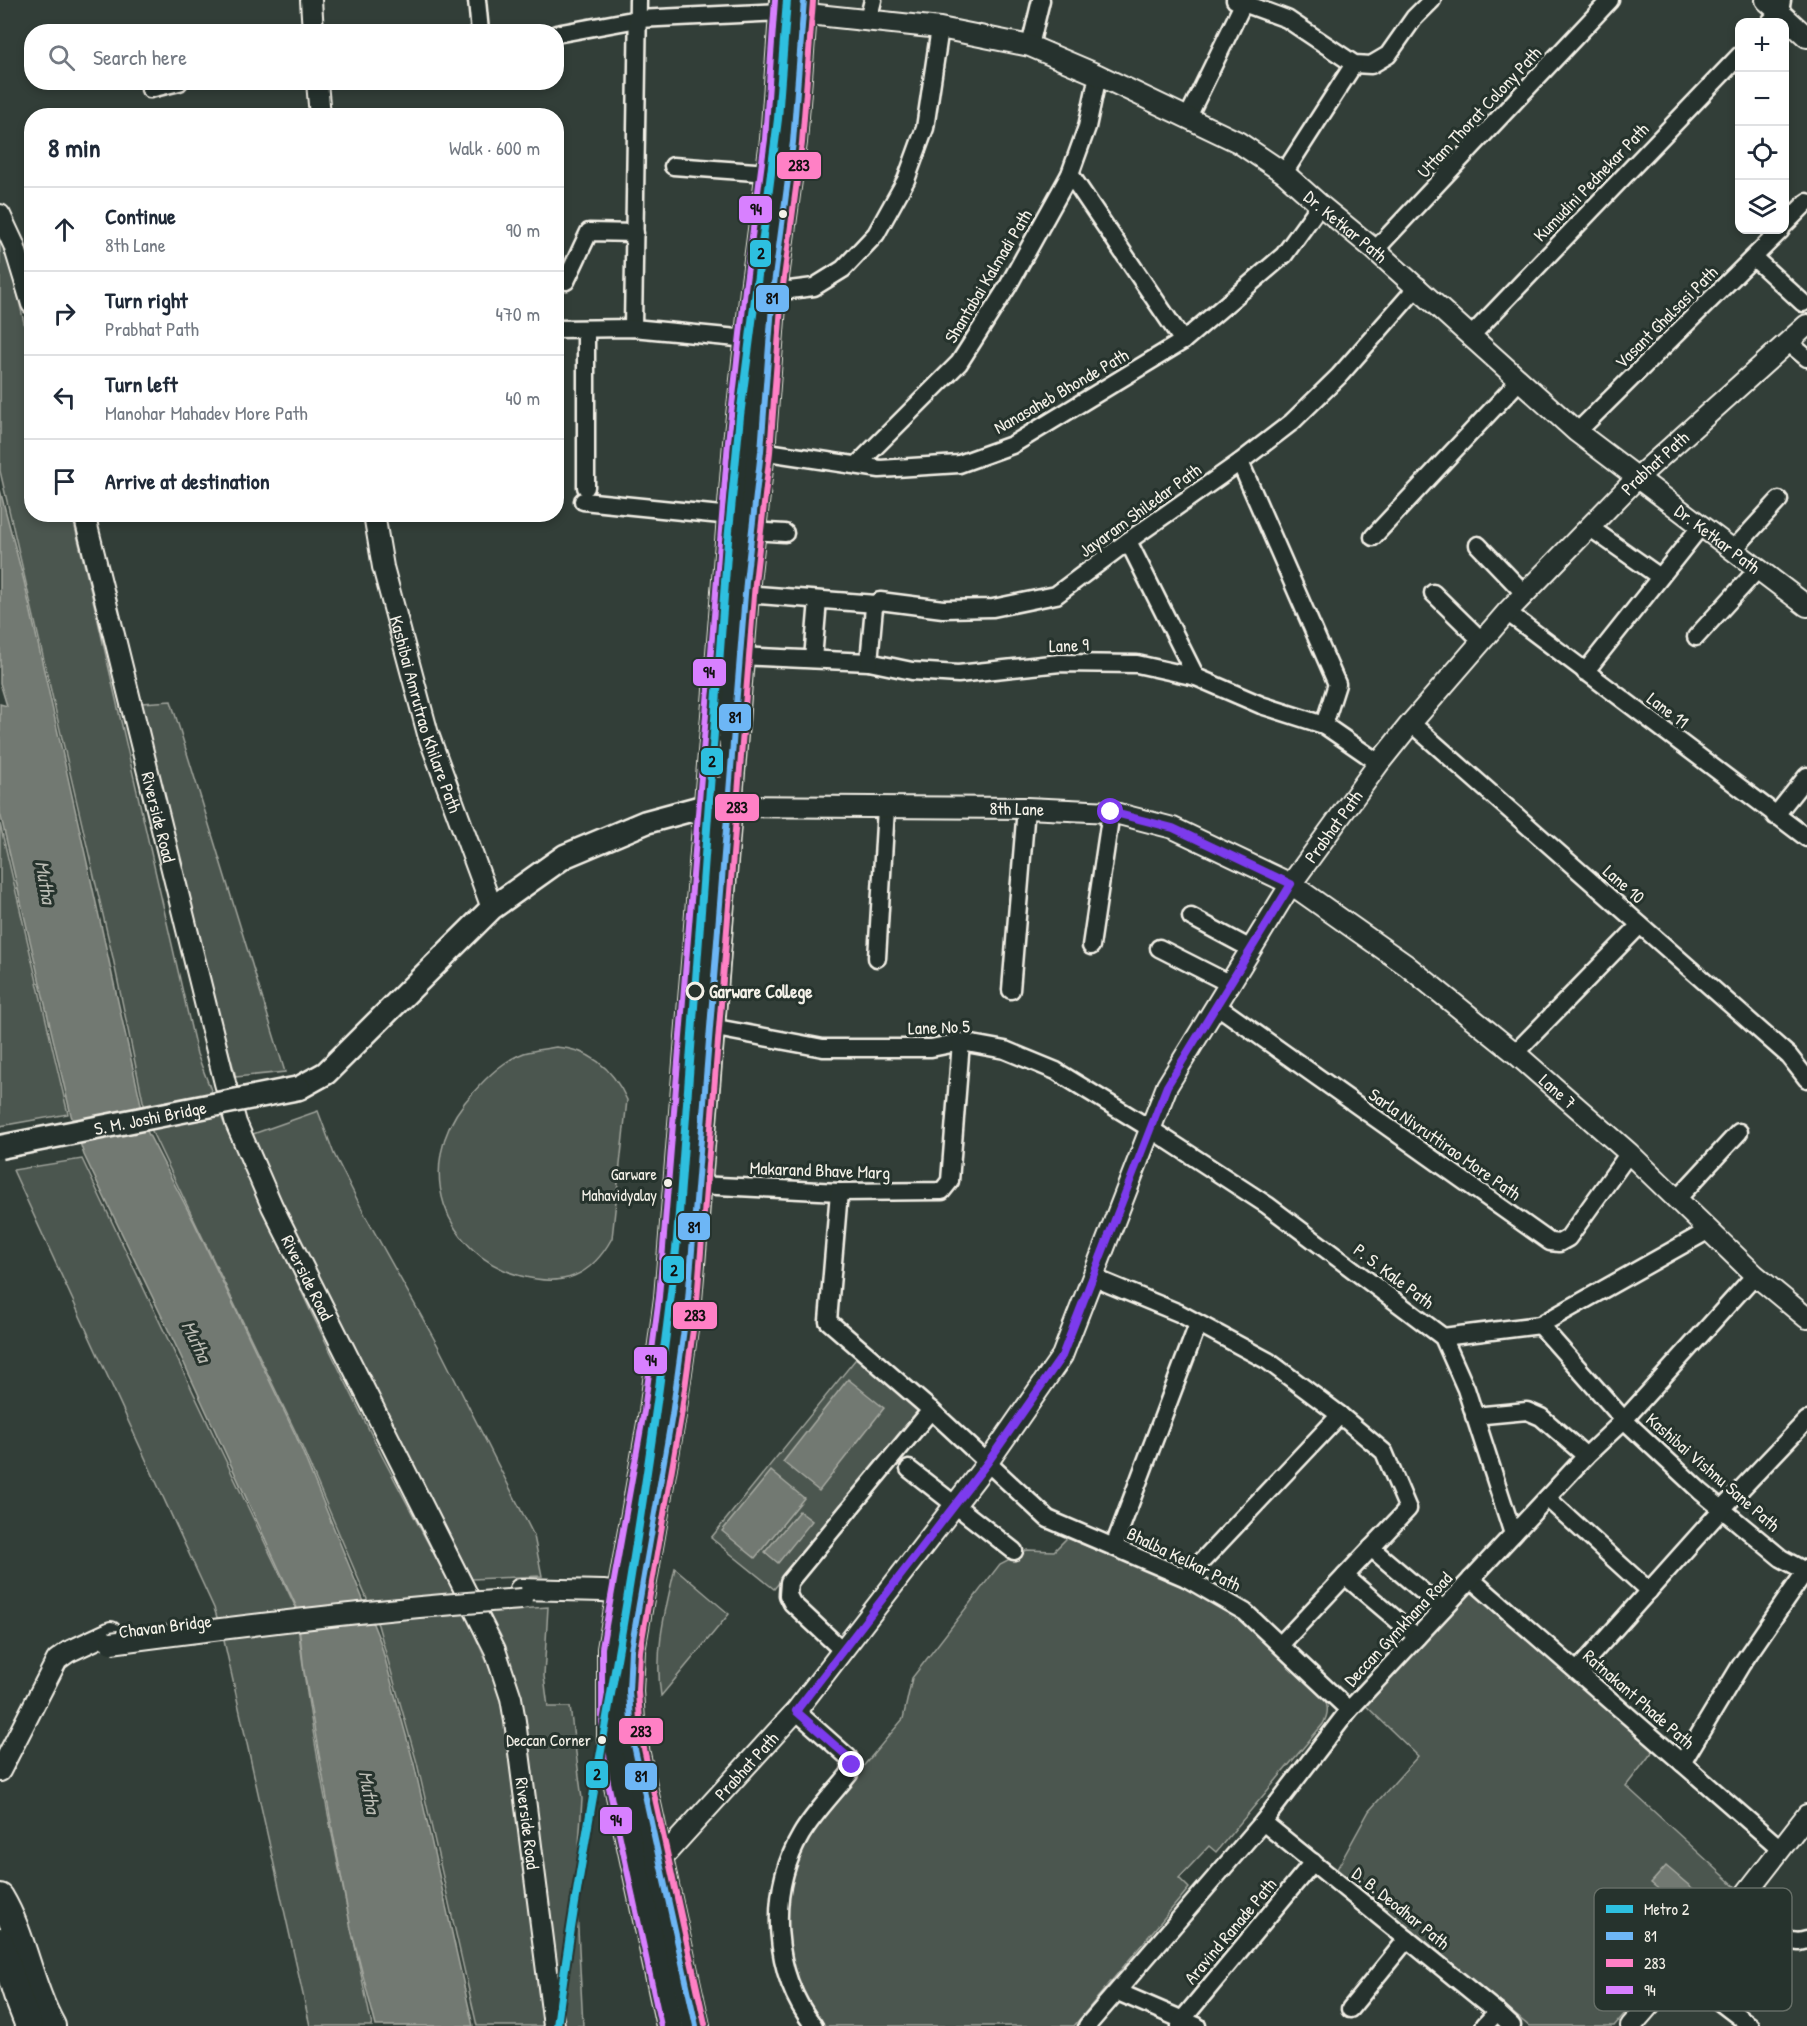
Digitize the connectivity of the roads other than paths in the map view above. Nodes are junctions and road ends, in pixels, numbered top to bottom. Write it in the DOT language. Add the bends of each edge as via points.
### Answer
graph roads {
  1 [pos="311,0"];
  2 [pos="477,0"];
  3 [pos="638,0"];
  4 [pos="873,0"];
  5 [pos="1041,0"];
  6 [pos="1432,0"];
  7 [pos="1610,0"];
  8 [pos="1239,2"];
  9 [pos="793,6"];
  10 [pos="1775,9"];
  11 [pos="638,19"];
  12 [pos="868,20"];
  13 [pos="312,24"];
  14 [pos="479,24"];
  15 [pos="940,28"];
  16 [pos="564,33"];
  17 [pos="1807,37"];
  18 [pos="1030,46"];
  19 [pos="1735,59"];
  20 [pos="1354,64"];
  21 [pos="1098,75"];
  22 [pos="318,90"];
  23 [pos="319,108"];
  24 [pos="1188,117"];
  25 [pos="673,166"];
  26 [pos="1284,173"];
  27 [pos="769,174"];
  28 [pos="1070,174"];
  29 [pos="1807,202"];
  30 [pos="1320,205"];
  31 [pos="0,215"];
  32 [pos="1789,221"];
  33 [pos="635,233"];
  34 [pos="1777,234"];
  35 [pos="1375,250"];
  36 [pos="1754,258"];
  37 [pos="24,278"];
  38 [pos="566,281"];
  39 [pos="1418,286"];
  40 [pos="773,292"];
  41 [pos="1803,303"];
  42 [pos="1807,325"];
  43 [pos="633,328"];
  44 [pos="564,329"];
  45 [pos="586,329"];
  46 [pos="1471,336"];
  47 [pos="748,339"];
  48 [pos="1183,341"];
  49 [pos="1789,343"];
  50 [pos="1807,358"];
  51 [pos="1519,381"];
  52 [pos="1577,432"];
  53 [pos="761,451"];
  54 [pos="1240,462"];
  55 [pos="857,465"];
  56 [pos="1637,478"];
  57 [pos="1779,500"];
  58 [pos="731,516"];
  59 [pos="86,522"];
  60 [pos="375,522"];
  61 [pos="1701,526"];
  62 [pos="1589,527"];
  63 [pos="752,531"];
  64 [pos="785,533"];
  65 [pos="1373,537"];
  66 [pos="1128,541"];
  67 [pos="1478,545"];
  68 [pos="1733,550"];
  69 [pos="1758,569"];
  70 [pos="1660,578"];
  71 [pos="1433,593"];
  72 [pos="745,594"];
  73 [pos="1525,594"];
  74 [pos="818,600"];
  75 [pos="876,604"];
  76 [pos="1807,606"];
  77 [pos="1507,612"];
  78 [pos="1696,637"];
  79 [pos="1482,641"];
  80 [pos="739,656"];
  81 [pos="813,659"];
  82 [pos="869,662"];
  83 [pos="1585,672"];
  84 [pos="1196,677"];
  85 [pos="1411,723"];
  86 [pos="1324,725"];
  87 [pos="1379,763"];
  88 [pos="1807,776"];
  89 [pos="719,805"];
  90 [pos="886,808"];
  91 [pos="1026,808"];
  92 [pos="1111,812"];
  93 [pos="1775,816"];
  94 [pos="1807,838"];
  95 [pos="1291,884"];
  96 [pos="492,908"];
  97 [pos="1191,917"];
  98 [pos="1640,925"];
  99 [pos="1091,946"];
  100 [pos="1159,948"];
  101 [pos="1251,949"];
  102 [pos="877,958"];
  103 [pos="1230,984"];
  104 [pos="1011,990"];
  105 [pos="1216,1005"];
  106 [pos="711,1027"];
  107 [pos="961,1042"];
  108 [pos="1515,1053"];
  109 [pos="1807,1079"];
  110 [pos="1149,1128"];
  111 [pos="1739,1132"];
  112 [pos="0,1147"];
  113 [pos="1629,1153"];
  114 [pos="698,1185"];
  115 [pos="839,1192"];
  116 [pos="1677,1199"];
  117 [pos="1709,1230"];
  118 [pos="1755,1275"];
  119 [pos="1092,1277"];
  120 [pos="1807,1318"];
  121 [pos="1198,1324"];
  122 [pos="1540,1325"];
  123 [pos="1443,1337"];
  124 [pos="931,1410"];
  125 [pos="1340,1415"];
  126 [pos="1474,1416"];
  127 [pos="1624,1420"];
  128 [pos="1807,1420"];
  129 [pos="1587,1456"];
  130 [pos="988,1462"];
  131 [pos="909,1469"];
  132 [pos="1547,1498"];
  133 [pos="954,1505"];
  134 [pos="1722,1509"];
  135 [pos="1513,1534"];
  136 [pos="1114,1546"];
  137 [pos="1371,1548"];
  138 [pos="1014,1551"];
  139 [pos="1807,1571"];
  140 [pos="1345,1576"];
  141 [pos="1186,1578"];
  142 [pos="1471,1579"];
  143 [pos="1648,1591"];
  144 [pos="629,1599"];
  145 [pos="1443,1609"];
  146 [pos="1417,1637"];
  147 [pos="1281,1644"];
  148 [pos="842,1650"];
  149 [pos="1577,1671"];
  150 [pos="1349,1710"];
  151 [pos="796,1711"];
  152 [pos="1682,1763"];
  153 [pos="0,1771"];
  154 [pos="1807,1815"];
  155 [pos="1263,1822"];
  156 [pos="1781,1849"];
  157 [pos="1313,1862"];
  158 [pos="648,1863"];
  159 [pos="1750,1888"];
  160 [pos="0,1898"];
  161 [pos="1407,1939"];
  162 [pos="1807,1940"];
  163 [pos="1792,1941"];
  164 [pos="0,1942"];
  165 [pos="4,1971"];
  166 [pos="1118,1992"];
  167 [pos="1350,2008"];
  168 [pos="1644,2011"];
  169 [pos="1731,2011"];
  170 [pos="1497,2012"];
  171 [pos="1186,2024"];
  172 [pos="29,2026"];
  173 [pos="52,2026"];
  174 [pos="554,2026"];
  175 [pos="670,2026"];
  176 [pos="696,2026"];
  177 [pos="814,2026"];
  178 [pos="1087,2026"];
  179 [pos="1484,2026"];
  180 [pos="1512,2026"];
  181 [pos="1631,2026"];
  182 [pos="1751,2026"];
  1 -- 13 [label="street"];
  2 -- 14 [label="street"];
  3 -- 11 [label="street"];
  4 -- 12 [label="street"];
  5 -- 18 [label="street"];
  6 -- 20 [label="street" via="1388,55 1371,65"];
  7 -- 35 [label="street, Uttam Thorat Colony Path"];
  8 -- 20 [label="street" via="1287,19"];
  8 -- 24 [label="street"];
  9 -- 11 [label="street"];
  9 -- 12 [label="street, Dr. Ketkar Path"];
  9 -- 27 [label="main road"];
  9 -- 40 [label="main road" via="793,142"];
  10 -- 17 [label="street"];
  11 -- 16 [label="street"];
  11 -- 33 [label="street"];
  12 -- 15 [label="street, Dr. Ketkar Path"];
  15 -- 18 [label="street, Dr. Ketkar Path"];
  15 -- 40 [label="street" via="925,128 906,180 876,234 843,269 814,287"];
  18 -- 21 [label="street, Dr. Ketkar Path"];
  19 -- 46 [label="street, Kumudini Pednekar Path"];
  20 -- 26 [label="street"];
  21 -- 24 [label="street, Dr. Ketkar Path"];
  21 -- 28 [label="street, Shantabai Kalmadi Path" via="1087,127"];
  22 -- 23 [label="street"];
  24 -- 26 [label="street, Dr. Ketkar Path" via="1238,142"];
  25 -- 27 [label="street"];
  26 -- 30 [label="street, Dr. Ketkar Path"];
  27 -- 47 [label="main road"];
  28 -- 48 [label="street"];
  28 -- 55 [label="street, Shantabai Kalmadi Path" via="1008,286 959,363"];
  29 -- 32 [label="street"];
  30 -- 35 [label="street, Dr. Ketkar Path"];
  30 -- 48 [label="street, Nanasaheb Bhonde Path" via="1284,255"];
  31 -- 37 [label="street"];
  33 -- 38 [label="street" via="589,232"];
  33 -- 43 [label="street"];
  34 -- 36 [label="street, Vasant Ghalsasi Path"];
  35 -- 39 [label="street, Dr. Ketkar Path"];
  36 -- 41 [label="street"];
  36 -- 52 [label="street, Vasant Ghalsasi Path"];
  39 -- 46 [label="street, Dr. Ketkar Path"];
  39 -- 54 [label="street, Jayaram Shiledar Path" via="1331,384 1292,422"];
  40 -- 53 [label="main road"];
  42 -- 49 [label="street, Prabhat Path"];
  43 -- 45 [label="street"];
  43 -- 47 [label="street"];
  44 -- 45 [label="street"];
  45 -- 58 [label="street" via="585,494"];
  46 -- 51 [label="street, Dr. Ketkar Path"];
  47 -- 58 [label="main road"];
  48 -- 55 [label="street, Nanasaheb Bhonde Path" via="1012,445 959,464 880,469"];
  49 -- 50 [label="street"];
  49 -- 56 [label="street, Prabhat Path"];
  51 -- 52 [label="street, Dr. Ketkar Path"];
  51 -- 65 [label="street"];
  52 -- 56 [label="street, Dr. Ketkar Path"];
  53 -- 55 [label="street, Nanasaheb Bhonde Path"];
  53 -- 63 [label="main road"];
  54 -- 66 [label="street, Jayaram Shiledar Path"];
  54 -- 86 [label="street" via="1336,684"];
  56 -- 61 [label="street, Dr. Ketkar Path"];
  56 -- 62 [label="street, Prabhat Path"];
  57 -- 68 [label="street"];
  58 -- 89 [label="main road"];
  59 -- 174 [label="street, Riverside Road" via="236,1124 277,1217 503,1672 515,1721"];
  60 -- 96 [label="street, Kashibai Amrutrao Khilare Path" via="383,567 428,735"];
  61 -- 68 [label="street, Dr. Ketkar Path"];
  61 -- 70 [label="street"];
  62 -- 70 [label="street"];
  62 -- 73 [label="street, Prabhat Path"];
  63 -- 64 [label="street"];
  63 -- 72 [label="main road"];
  66 -- 75 [label="street, Jayaram Shiledar Path" via="1056,595 993,608 943,609 883,601"];
  66 -- 84 [label="street"];
  67 -- 73 [label="street"];
  68 -- 69 [label="street, Dr. Ketkar Path"];
  69 -- 76 [label="street, Dr. Ketkar Path"];
  69 -- 78 [label="street"];
  70 -- 83 [label="street"];
  71 -- 79 [label="street"];
  72 -- 74 [label="street, Jayaram Shiledar Path"];
  72 -- 80 [label="main road"];
  73 -- 77 [label="street, Prabhat Path"];
  74 -- 75 [label="street, Jayaram Shiledar Path"];
  74 -- 81 [label="street"];
  75 -- 82 [label="street"];
  77 -- 79 [label="street, Prabhat Path"];
  77 -- 83 [label="street, Lane 11"];
  79 -- 85 [label="street, Prabhat Path"];
  80 -- 81 [label="street, Lane 9"];
  80 -- 89 [label="main road"];
  81 -- 82 [label="street, Lane 9"];
  82 -- 84 [label="street, Lane 9" via="912,671 958,674 1060,663 1137,664"];
  83 -- 93 [label="street, Lane 11"];
  84 -- 86 [label="street, Lane 9" via="1262,705"];
  85 -- 87 [label="street, Prabhat Path"];
  85 -- 98 [label="street, Lane 10"];
  86 -- 87 [label="street, Lane 9"];
  87 -- 95 [label="street, Prabhat Path"];
  88 -- 93 [label="street"];
  89 -- 90 [label="street, 8th Lane"];
  89 -- 96 [label="main road, S. M. Joshi Bridge" via="646,822 565,855"];
  89 -- 106 [label="main road"];
  89 -- 144 [label="main road" via="668,1298"];
  90 -- 91 [label="street, 8th Lane"];
  90 -- 102 [label="street"];
  91 -- 92 [label="street, 8th Lane"];
  91 -- 104 [label="street"];
  92 -- 95 [label="street, 8th Lane" via="1173,828"];
  92 -- 99 [label="street"];
  93 -- 94 [label="street, Lane 11"];
  95 -- 101 [label="street, Prabhat Path"];
  95 -- 108 [label="street, Lane 7" via="1406,965"];
  96 -- 112 [label="main road, S. M. Joshi Bridge, bridge" via="326,1073 299,1088"];
  97 -- 101 [label="street"];
  98 -- 108 [label="street"];
  98 -- 109 [label="street, Lane 10" via="1789,1056"];
  100 -- 103 [label="street"];
  101 -- 103 [label="street, Prabhat Path"];
  103 -- 105 [label="street, Prabhat Path"];
  105 -- 110 [label="street, Prabhat Path" via="1167,1086"];
  105 -- 113 [label="street, Sarla Nivruttirao More Path" via="1550,1242 1568,1238"];
  106 -- 107 [label="street, Lane No 5" via="823,1047 932,1048"];
  106 -- 114 [label="main road"];
  107 -- 110 [label="street, Lane No 5" via="1005,1050 1056,1071"];
  107 -- 115 [label="street, Makarand Bhave Marg" via="950,1181 942,1191"];
  108 -- 113 [label="street, Lane 7"];
  110 -- 119 [label="street, Prabhat Path"];
  110 -- 123 [label="street, P. S. Kale Path" via="1268,1204"];
  111 -- 116 [label="street"];
  113 -- 116 [label="street, Lane 7"];
  114 -- 115 [label="street, Makarand Bhave Marg"];
  114 -- 144 [label="main road" via="672,1415"];
  115 -- 124 [label="street, Bhalba Kelkar Path" via="828,1321"];
  116 -- 117 [label="street, Lane 7"];
  117 -- 118 [label="street, Lane 7"];
  117 -- 122 [label="street"];
  118 -- 120 [label="street, Lane 7"];
  118 -- 127 [label="street, Deccan Gymkhana Road"];
  119 -- 121 [label="street"];
  119 -- 130 [label="street, Prabhat Path" via="1062,1356"];
  121 -- 125 [label="street" via="1268,1361"];
  121 -- 136 [label="street"];
  122 -- 123 [label="street"];
  122 -- 127 [label="street, Kashibai Vishnu Sane Path"];
  123 -- 126 [label="street, P. S. Kale Path"];
  124 -- 130 [label="street, Bhalba Kelkar Path"];
  124 -- 148 [label="street" via="789,1582 792,1603"];
  125 -- 137 [label="street" via="1384,1452 1408,1509"];
  125 -- 141 [label="street"];
  126 -- 129 [label="street" via="1534,1413"];
  126 -- 135 [label="street, P. S. Kale Path"];
  127 -- 129 [label="street, Deccan Gymkhana Road"];
  127 -- 134 [label="street, Kashibai Vishnu Sane Path"];
  128 -- 134 [label="street"];
  129 -- 132 [label="street, Deccan Gymkhana Road"];
  130 -- 133 [label="street, Prabhat Path"];
  130 -- 136 [label="street, Bhalba Kelkar Path" via="1048,1519"];
  131 -- 133 [label="street"];
  132 -- 135 [label="street, Deccan Gymkhana Road"];
  132 -- 143 [label="street"];
  133 -- 138 [label="street"];
  133 -- 148 [label="street, Prabhat Path"];
  134 -- 139 [label="street, Kashibai Vishnu Sane Path" via="1781,1558"];
  134 -- 143 [label="street"];
  135 -- 142 [label="street, Deccan Gymkhana Road"];
  136 -- 141 [label="street, Bhalba Kelkar Path"];
  137 -- 140 [label="street"];
  137 -- 145 [label="street"];
  139 -- 152 [label="street" via="1741,1665"];
  140 -- 146 [label="street"];
  140 -- 147 [label="street"];
  141 -- 147 [label="street, Bhalba Kelkar Path" via="1245,1612"];
  142 -- 145 [label="street, Deccan Gymkhana Road"];
  142 -- 149 [label="street, Ratnakant Phade Path"];
  143 -- 149 [label="street"];
  144 -- 153 [label="street, Chavan Bridge" via="436,1595 106,1638 57,1660"];
  144 -- 158 [label="main road" via="611,1648 610,1739 616,1777"];
  145 -- 146 [label="street, Deccan Gymkhana Road"];
  146 -- 150 [label="street, Deccan Gymkhana Road"];
  147 -- 150 [label="street, Bhalba Kelkar Path"];
  148 -- 151 [label="street, Prabhat Path"];
  149 -- 152 [label="street, Ratnakant Phade Path"];
  150 -- 155 [label="street, Deccan Gymkhana Road"];
  151 -- 158 [label="street, Prabhat Path"];
  151 -- 177 [label="street" via="852,1765 800,1836 780,1899 783,1962 793,1992"];
  152 -- 156 [label="street, Ratnakant Phade Path"];
  154 -- 156 [label="street"];
  155 -- 157 [label="street, D. B. Deodhar Path"];
  155 -- 166 [label="street, Deccan Gymkhana Road"];
  156 -- 159 [label="street"];
  157 -- 161 [label="street, D. B. Deodhar Path"];
  157 -- 171 [label="street, Aravind Ranade Path"];
  158 -- 175 [label="main road"];
  158 -- 176 [label="main road"];
  160 -- 173 [label="main road"];
  161 -- 167 [label="street"];
  161 -- 170 [label="street, D. B. Deodhar Path"];
  162 -- 163 [label="street"];
  164 -- 165 [label="main road"];
  165 -- 172 [label="main road"];
  166 -- 171 [label="street"];
  166 -- 178 [label="street, Deccan Gymkhana Road"];
  168 -- 181 [label="street"];
  169 -- 182 [label="street"];
  170 -- 179 [label="street"];
  170 -- 180 [label="street, D. B. Deodhar Path"];
}
